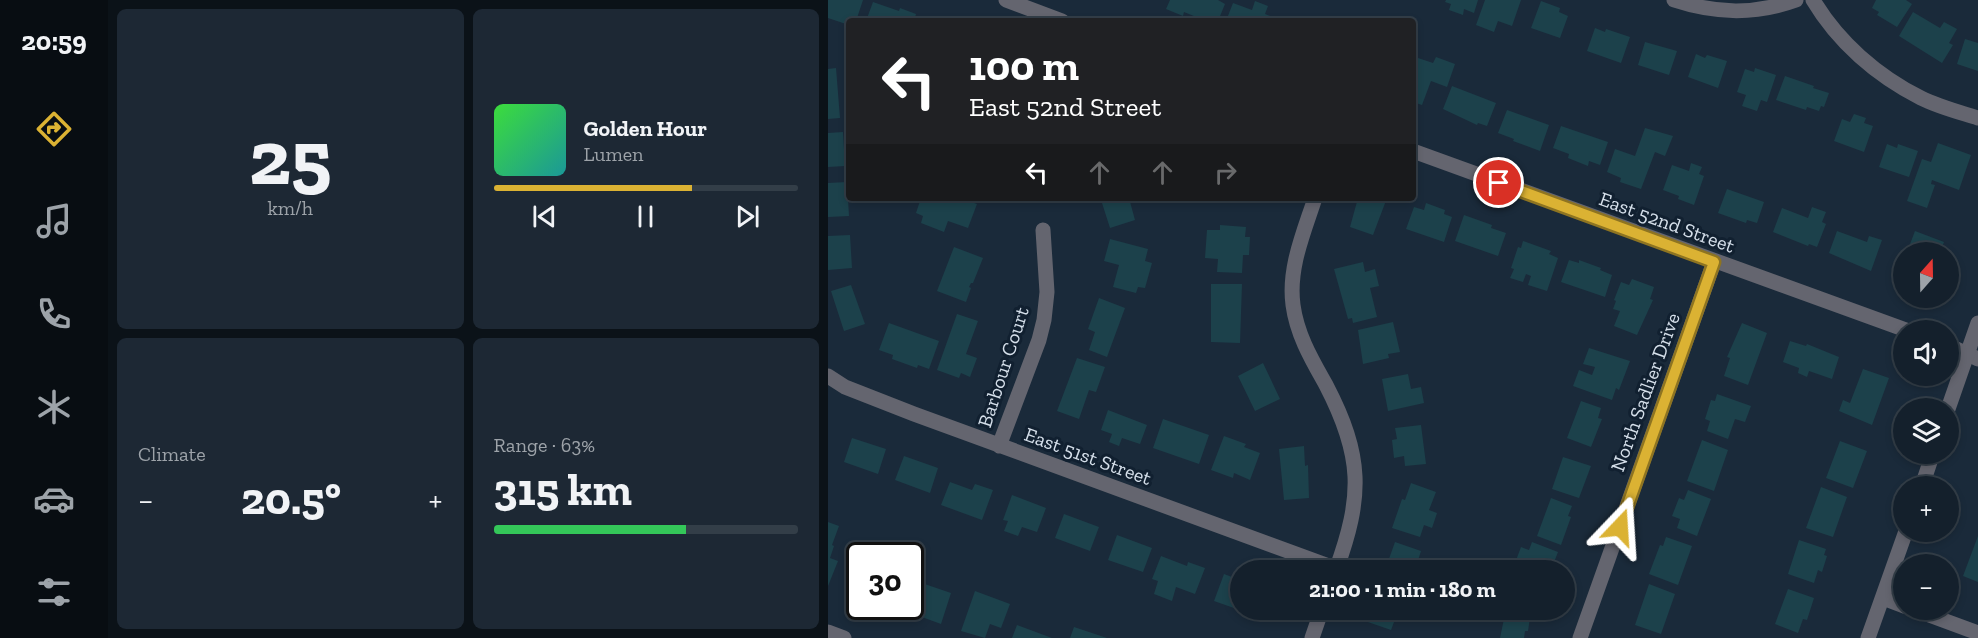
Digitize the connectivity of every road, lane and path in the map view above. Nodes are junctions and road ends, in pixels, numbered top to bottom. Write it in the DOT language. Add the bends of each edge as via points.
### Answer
graph roads {
  1 [pos="1674,0"];
  2 [pos="1796,0"];
  3 [pos="1813,0"];
  4 [pos="1010,1"];
  5 [pos="1054,18"];
  6 [pos="1978,118"];
  7 [pos="1416,152"];
  8 [pos="1314,201"];
  9 [pos="1043,230"];
  10 [pos="1714,262"];
  11 [pos="1978,323"];
  12 [pos="1893,325"];
  13 [pos="1959,350"];
  14 [pos="1973,357"];
  15 [pos="828,376"];
  16 [pos="1954,398"];
  17 [pos="999,446"];
  18 [pos="1902,542"];
  19 [pos="1312,560"];
  20 [pos="1340,560"];
  21 [pos="1882,598"];
  22 [pos="1893,602"];
  23 [pos="1318,620"];
  24 [pos="1943,620"];
  25 [pos="828,632"];
  26 [pos="1978,633"];
  27 [pos="844,638"];
  28 [pos="1312,638"];
  29 [pos="1580,638"];
  30 [pos="1868,638"];
  1 -- 2 [label="street" via="1701,8 1743,12"];
  3 -- 6 [label="street" via="1845,43 1878,72 1922,99"];
  4 -- 5 [label="street"];
  7 -- 10 [label="street, East 52nd Street"];
  8 -- 20 [label="street" via="1296,259 1292,297 1299,332 1346,426 1354,460 1353,514"];
  9 -- 17 [label="street, Barbour Court" via="1047,292 1044,320"];
  10 -- 12 [label="street, East 52nd Street"];
  10 -- 29 [label="street, North Sadlier Drive"];
  11 -- 14 [label="street"];
  13 -- 14 [label="street"];
  14 -- 16 [label="street"];
  15 -- 17 [label="street, East 51st Street" via="845,387"];
  17 -- 19 [label="street, East 51st Street"];
  18 -- 21 [label="street"];
  21 -- 22 [label="street"];
  21 -- 30 [label="street"];
  23 -- 28 [label="street"];
  24 -- 26 [label="street"];
  25 -- 27 [label="street"];
}
